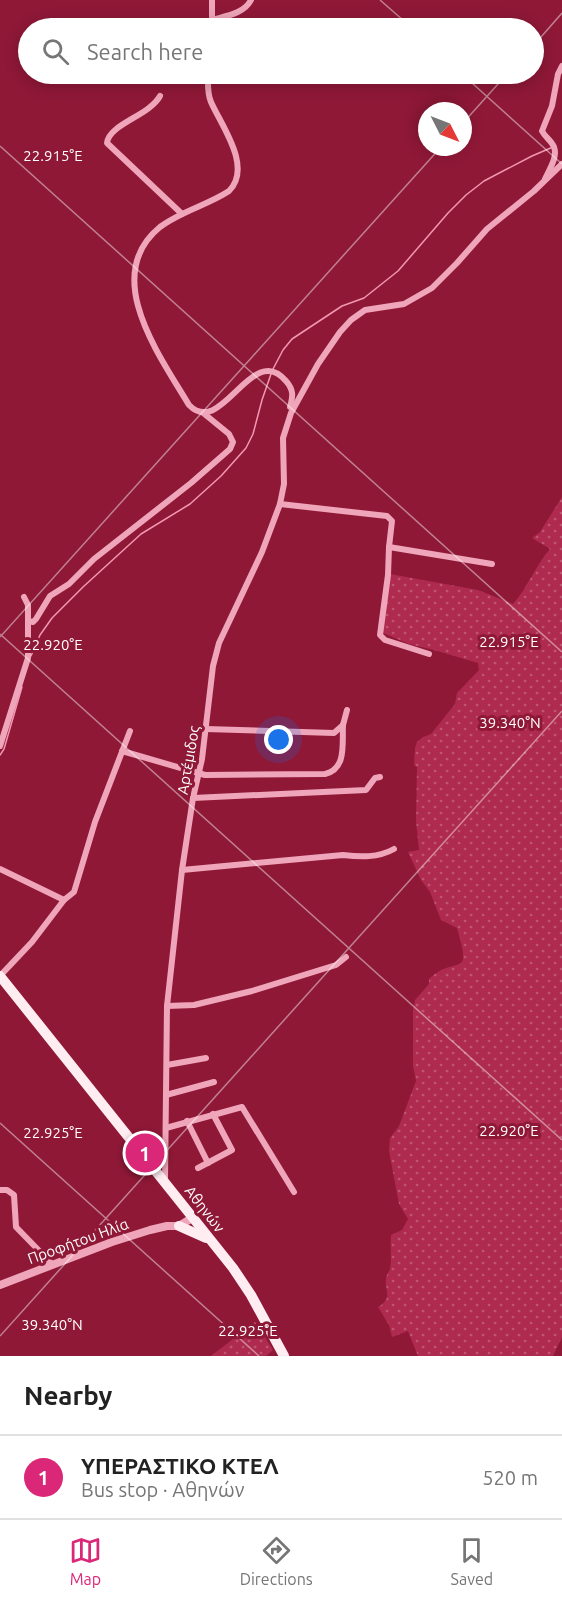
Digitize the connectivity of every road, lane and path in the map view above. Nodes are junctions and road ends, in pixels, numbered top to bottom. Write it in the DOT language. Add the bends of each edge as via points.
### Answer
graph roads {
  1 [pos="212,0"];
  2 [pos="251,0"];
  3 [pos="212,18"];
  4 [pos="218,18"];
  5 [pos="562,66"];
  6 [pos="208,84"];
  7 [pos="160,96"];
  8 [pos="562,164"];
  9 [pos="544,183"];
  10 [pos="182,214"];
  11 [pos="202,412"];
  12 [pos="285,430"];
  13 [pos="280,504"];
  14 [pos="389,547"];
  15 [pos="492,564"];
  16 [pos="24,597"];
  17 [pos="28,621"];
  18 [pos="429,654"];
  19 [pos="346,710"];
  20 [pos="343,725"];
  21 [pos="206,729"];
  22 [pos="130,731"];
  23 [pos="0,746"];
  24 [pos="122,752"];
  25 [pos="199,774"];
  26 [pos="380,777"];
  27 [pos="193,798"];
  28 [pos="394,849"];
  29 [pos="0,869"];
  30 [pos="182,870"];
  31 [pos="64,900"];
  32 [pos="346,957"];
  33 [pos="1,979"];
  34 [pos="167,1006"];
  35 [pos="206,1058"];
  36 [pos="167,1065"];
  37 [pos="214,1082"];
  38 [pos="166,1095"];
  39 [pos="213,1114"];
  40 [pos="187,1122"];
  41 [pos="166,1128"];
  42 [pos="208,1163"];
  43 [pos="198,1168"];
  44 [pos="165,1182"];
  45 [pos="0,1190"];
  46 [pos="294,1192"];
  47 [pos="188,1212"];
  48 [pos="179,1223"];
  49 [pos="211,1241"];
  50 [pos="52,1265"];
  51 [pos="0,1285"];
  52 [pos="284,1356"];
  1 -- 3 [label="street"];
  2 -- 4 [label="street" via="241,11"];
  5 -- 9 [label="street" via="542,131 555,152"];
  6 -- 10 [label="street" via="209,95 231,140 238,176 229,191"];
  7 -- 10 [label="street" via="151,108 111,133 107,143"];
  8 -- 9 [label="street, Αρτέμιδος"];
  9 -- 12 [label="street, Αρτέμιδος" via="487,229 432,288 404,304 364,310 351,320 318,364"];
  10 -- 11 [label="street" via="162,225 144,244 134,270 135,291 141,317 155,345 189,405"];
  11 -- 12 [label="street" via="222,405 261,372 273,371 284,378 293,393"];
  11 -- 17 [label="street" via="232,438 230,449 50,596 36,619"];
  12 -- 13 [label="street, Αρτέμιδος"];
  13 -- 14 [label="street" via="390,517"];
  13 -- 21 [label="street, Αρτέμιδος" via="216,652"];
  14 -- 15 [label="street"];
  14 -- 18 [label="street" via="380,635"];
  16 -- 17 [label="street" via="28,602"];
  17 -- 23 [label="street" via="28,658"];
  19 -- 20 [label="street"];
  20 -- 21 [label="street" via="334,733"];
  20 -- 25 [label="street" via="340,762 332,773"];
  21 -- 25 [label="street, Αρτέμιδος"];
  22 -- 24 [label="street"];
  24 -- 25 [label="street"];
  24 -- 31 [label="street" via="74,892"];
  25 -- 27 [label="street, Αρτέμιδος"];
  26 -- 27 [label="street" via="373,779 366,790"];
  27 -- 30 [label="street, Αρτέμιδος"];
  28 -- 30 [label="street" via="369,856"];
  29 -- 31 [label="street"];
  30 -- 34 [label="street, Αρτέμιδος"];
  31 -- 33 [label="street"];
  32 -- 34 [label="street" via="336,965 252,991 194,1005"];
  33 -- 44 [label="main road, Αθηνών"];
  34 -- 36 [label="street, Αρτέμιδος"];
  35 -- 36 [label="street"];
  36 -- 38 [label="street, Αρτέμιδος"];
  37 -- 38 [label="street"];
  38 -- 41 [label="street, Αρτέμιδος"];
  39 -- 40 [label="street"];
  39 -- 42 [label="street" via="232,1150"];
  39 -- 46 [label="street" via="243,1107"];
  40 -- 41 [label="street"];
  40 -- 42 [label="street"];
  41 -- 44 [label="street, Αρτέμιδος"];
  42 -- 43 [label="street"];
  44 -- 47 [label="main road, Αθηνών"];
  45 -- 50 [label="street" via="14,1195 16,1227"];
  47 -- 48 [label="main road"];
  47 -- 48 [label="street"];
  47 -- 49 [label="main road, Αθηνών"];
  48 -- 49 [label="main road"];
  48 -- 50 [label="street, Προφήτου Ηλία"];
  49 -- 52 [label="main road, Αθηνών" via="247,1289"];
  50 -- 51 [label="street, Προφήτου Ηλία"];
}
